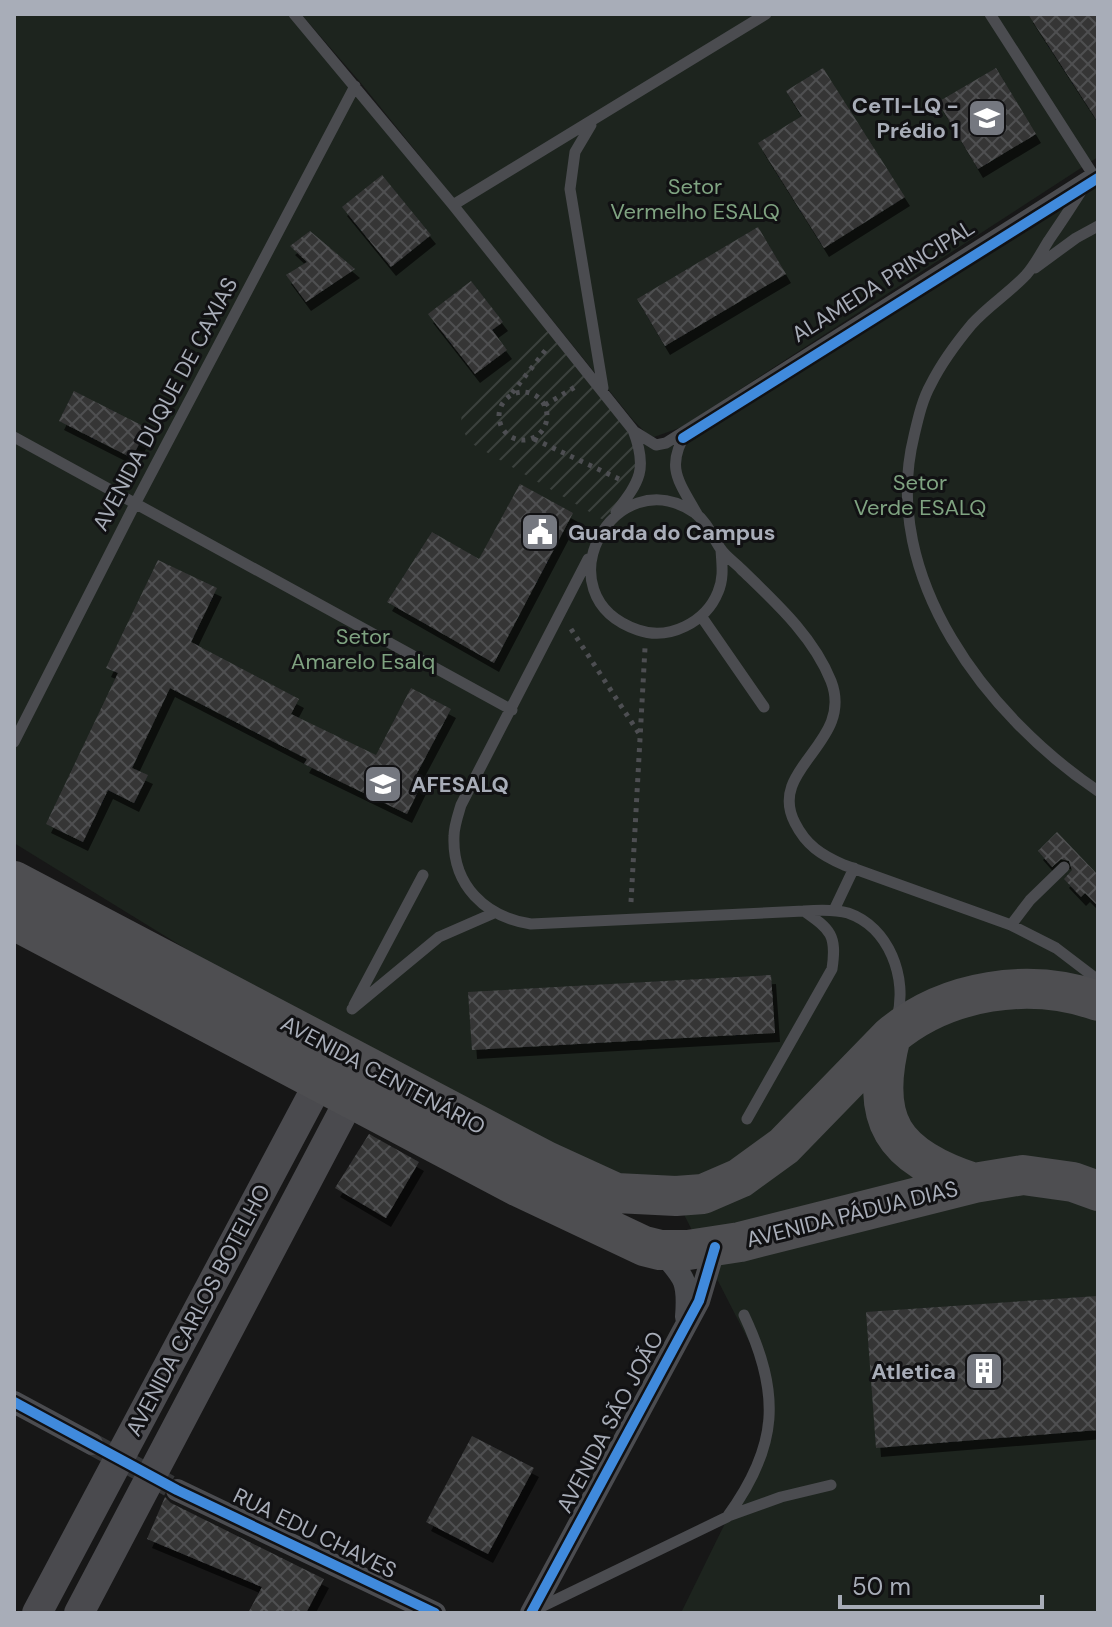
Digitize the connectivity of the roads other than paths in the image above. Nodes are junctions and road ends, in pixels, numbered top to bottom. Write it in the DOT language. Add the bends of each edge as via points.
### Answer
graph roads {
  1 [pos="294,14"];
  2 [pos="766,14"];
  3 [pos="990,14"];
  4 [pos="355,86"];
  5 [pos="596,118"];
  6 [pos="1095,171"];
  7 [pos="453,205"];
  8 [pos="1098,226"];
  9 [pos="1028,273"];
  10 [pos="603,391"];
  11 [pos="689,428"];
  12 [pos="633,430"];
  13 [pos="14,437"];
  14 [pos="135,504"];
  15 [pos="697,514"];
  16 [pos="601,531"];
  17 [pos="721,550"];
  18 [pos="592,551"];
  19 [pos="701,616"];
  20 [pos="764,707"];
  21 [pos="512,710"];
  22 [pos="14,742"];
  23 [pos="1098,791"];
  24 [pos="1064,867"];
  25 [pos="854,868"];
  26 [pos="423,875"];
  27 [pos="14,881"];
  28 [pos="834,910"];
  29 [pos="804,911"];
  30 [pos="494,913"];
  31 [pos="14,920"];
  32 [pos="1011,925"];
  33 [pos="1098,980"];
  34 [pos="1098,1001"];
  35 [pos="891,1036"];
  36 [pos="335,1077"];
  37 [pos="747,1119"];
  38 [pos="974,1183"];
  39 [pos="1097,1190"];
  40 [pos="715,1247"];
  41 [pos="660,1250"];
  42 [pos="744,1315"];
  43 [pos="685,1322"];
  44 [pos="14,1402"];
  45 [pos="92,1444"];
  46 [pos="831,1485"];
  47 [pos="177,1490"];
  48 [pos="727,1517"];
  49 [pos="533,1610"];
  50 [pos="37,1613"];
  51 [pos="79,1613"];
  52 [pos="435,1613"];
  1 -- 4 [label="lane"];
  2 -- 5 [label="lane"];
  3 -- 6 [label="lane"];
  4 -- 7 [label="lane"];
  4 -- 14 [label="lane, AVENIDA DUQUE DE CAXIAS"];
  5 -- 7 [label="lane"];
  5 -- 10 [label="lane" via="575,152 570,189"];
  6 -- 9 [label="lane"];
  6 -- 11 [label="lane, ALAMEDA PRINCIPAL"];
  7 -- 10 [label="lane"];
  8 -- 9 [label="lane"];
  9 -- 23 [label="lane" via="973,323 930,384 910,453 909,513 915,554 940,617 968,665 1023,731"];
  10 -- 12 [label="lane"];
  11 -- 12 [label="lane, ALAMEDA PRINCIPAL" via="656,445"];
  11 -- 15 [label="lane" via="675,450 675,466"];
  12 -- 16 [label="lane" via="642,460 635,487"];
  13 -- 14 [label="lane"];
  14 -- 21 [label="lane"];
  14 -- 22 [label="lane, AVENIDA DUQUE DE CAXIAS"];
  15 -- 16 [label="lane" via="656,501 615,515"];
  15 -- 17 [label="lane"];
  16 -- 18 [label="lane"];
  17 -- 19 [label="lane" via="718,593"];
  17 -- 25 [label="lane" via="807,637 826,668 835,691 835,714 793,779 789,813 807,843"];
  18 -- 19 [label="lane" via="590,573 596,594 625,626 646,633 668,632"];
  18 -- 21 [label="lane"];
  19 -- 20 [label="lane"];
  21 -- 30 [label="lane" via="461,805 454,833 459,870"];
  24 -- 32 [label="lane"];
  25 -- 28 [label="lane"];
  25 -- 32 [label="lane"];
  26 -- 30 [label="lane" via="352,1009 439,937"];
  27 -- 36 [label="highway, AVENIDA CENTENÁRIO"];
  28 -- 29 [label="lane"];
  28 -- 35 [label="lane" via="865,922 892,955 901,992"];
  29 -- 30 [label="lane" via="531,924"];
  29 -- 37 [label="lane" via="831,932 836,947 832,969"];
  31 -- 36 [label="highway, AVENIDA CENTENÁRIO"];
  32 -- 33 [label="lane" via="1056,948"];
  34 -- 35 [label="highway" via="1056,989 987,993 928,1011"];
  35 -- 36 [label="highway, AVENIDA CENTENÁRIO" via="764,1162 703,1194 676,1196 616,1193"];
  35 -- 38 [label="highway" via="882,1090 892,1127 928,1166"];
  36 -- 41 [label="highway, AVENIDA PÁDUA DIAS" via="602,1228"];
  36 -- 50 [label="main road, AVENIDA CARLOS BOTELHO"];
  36 -- 51 [label="main road, AVENIDA CARLOS BOTELHO"];
  38 -- 39 [label="highway, AVENIDA PÁDUA DIAS" via="1023,1175"];
  38 -- 40 [label="highway, AVENIDA PÁDUA DIAS"];
  40 -- 41 [label="highway, AVENIDA PÁDUA DIAS"];
  40 -- 43 [label="street, AVENIDA SÃO JOÃO" via="699,1301"];
  41 -- 43 [label="street, AVENIDA SÃO JOÃO" via="688,1290"];
  42 -- 48 [label="lane" via="760,1349 769,1428 747,1490"];
  43 -- 49 [label="street, AVENIDA SÃO JOÃO"];
  44 -- 45 [label="street"];
  46 -- 48 [label="lane"];
  47 -- 52 [label="street, RUA EDU CHAVES"];
  48 -- 49 [label="lane"];
}
